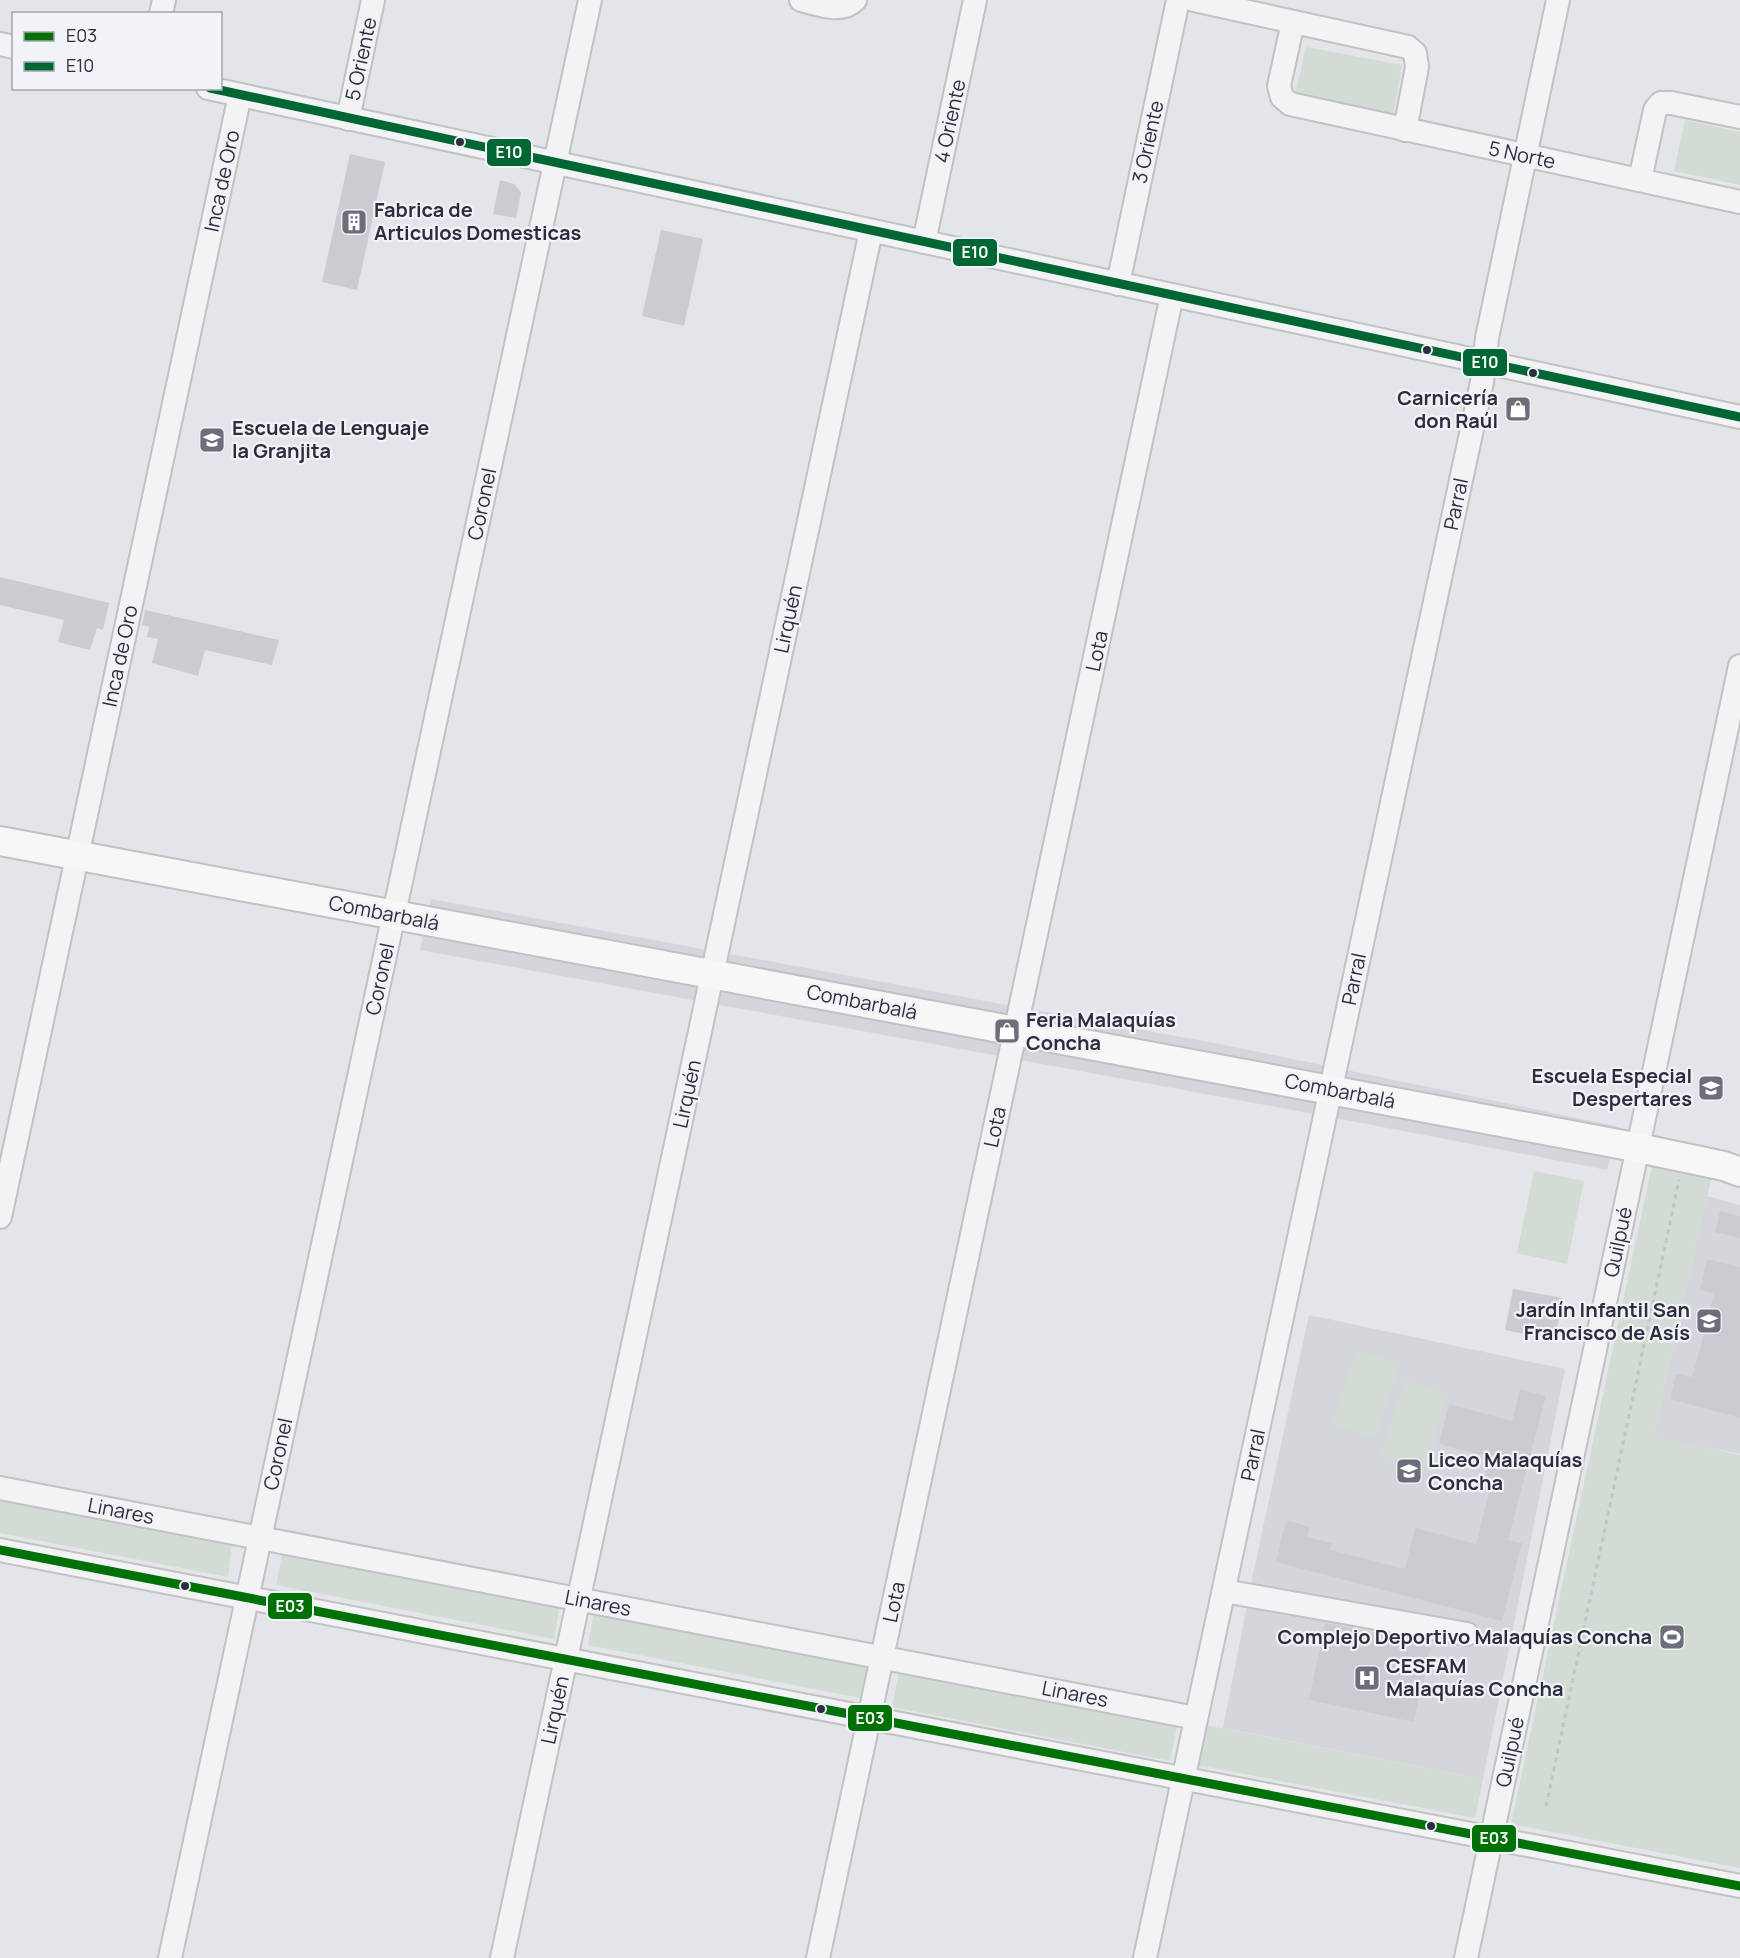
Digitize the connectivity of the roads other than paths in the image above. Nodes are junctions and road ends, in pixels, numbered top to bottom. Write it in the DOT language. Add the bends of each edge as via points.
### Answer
graph roads {
  1 [pos="373,0"];
  2 [pos="590,0"];
  3 [pos="801,0"];
  4 [pos="855,0"];
  5 [pos="975,0"];
  6 [pos="1178,0"];
  7 [pos="1194,0"];
  8 [pos="1558,0"];
  9 [pos="1293,21"];
  10 [pos="217,90"];
  11 [pos="240,95"];
  12 [pos="1740,117"];
  13 [pos="348,119"];
  14 [pos="1405,130"];
  15 [pos="1525,156"];
  16 [pos="555,163"];
  17 [pos="1640,180"];
  18 [pos="1740,202"];
  19 [pos="871,231"];
  20 [pos="924,242"];
  21 [pos="1118,284"];
  22 [pos="1173,295"];
  23 [pos="1484,362"];
  24 [pos="1740,417"];
  25 [pos="1740,666"];
  26 [pos="0,842"];
  27 [pos="77,856"];
  28 [pos="394,915"];
  29 [pos="712,974"];
  30 [pos="1016,1031"];
  31 [pos="1331,1090"];
  32 [pos="1638,1147"];
  33 [pos="1734,1168"];
  34 [pos="0,1217"];
  35 [pos="0,1488"];
  36 [pos="260,1538"];
  37 [pos="0,1550"];
  38 [pos="1224,1591"];
  39 [pos="247,1598"];
  40 [pos="579,1599"];
  41 [pos="1467,1634"];
  42 [pos="882,1657"];
  43 [pos="566,1660"];
  44 [pos="869,1718"];
  45 [pos="1196,1718"];
  46 [pos="1183,1779"];
  47 [pos="1491,1839"];
  48 [pos="1740,1886"];
  49 [pos="170,1958"];
  50 [pos="502,1958"];
  51 [pos="818,1958"];
  52 [pos="1145,1958"];
  53 [pos="1466,1958"];
  1 -- 13 [label="street, 5 Oriente"];
  2 -- 16 [label="street, Coronel"];
  3 -- 4 [label="street" via="836,8"];
  5 -- 20 [label="street, 4 Oriente"];
  6 -- 21 [label="street, 3 Oriente"];
  7 -- 9 [label="street"];
  8 -- 15 [label="street, Parral"];
  9 -- 14 [label="street" via="1412,50 1418,67"];
  9 -- 14 [label="street, 5 Norte" via="1279,86 1285,101"];
  10 -- 11 [label="street"];
  11 -- 13 [label="street"];
  11 -- 27 [label="street, Inca de Oro"];
  12 -- 17 [label="street" via="1661,103 1655,110"];
  13 -- 16 [label="street"];
  14 -- 15 [label="street, 5 Norte"];
  15 -- 17 [label="street, 5 Norte"];
  15 -- 23 [label="street, Parral"];
  16 -- 19 [label="street"];
  16 -- 28 [label="street, Coronel"];
  17 -- 18 [label="street, 5 Norte"];
  19 -- 20 [label="street"];
  19 -- 29 [label="street, Lirquén"];
  20 -- 21 [label="street"];
  21 -- 22 [label="street"];
  22 -- 23 [label="street"];
  22 -- 30 [label="street, Lota"];
  23 -- 24 [label="street"];
  23 -- 31 [label="street, Parral"];
  25 -- 32 [label="street, Quilpué"];
  26 -- 27 [label="main road, Combarbalá"];
  27 -- 28 [label="main road, Combarbalá"];
  27 -- 34 [label="street, Inca de Oro"];
  28 -- 29 [label="main road, Combarbalá"];
  28 -- 36 [label="street, Coronel"];
  29 -- 30 [label="main road, Combarbalá"];
  29 -- 40 [label="street, Lirquén"];
  30 -- 31 [label="main road, Combarbalá"];
  30 -- 42 [label="street, Lota"];
  31 -- 32 [label="main road, Combarbalá"];
  31 -- 38 [label="street, Parral"];
  32 -- 33 [label="main road, Combarbalá"];
  32 -- 47 [label="street, Quilpué"];
  35 -- 36 [label="street, Linares"];
  36 -- 39 [label="street, Coronel"];
  36 -- 40 [label="street, Linares"];
  37 -- 39 [label="street"];
  38 -- 41 [label="street"];
  38 -- 45 [label="street, Parral"];
  39 -- 43 [label="street"];
  39 -- 49 [label="street, Coronel"];
  40 -- 42 [label="street, Linares"];
  40 -- 43 [label="street, Lirquén"];
  42 -- 44 [label="street, Lota"];
  42 -- 45 [label="street, Linares"];
  43 -- 44 [label="street"];
  43 -- 50 [label="street, Lirquén"];
  44 -- 46 [label="street"];
  44 -- 51 [label="street, Lota"];
  45 -- 46 [label="street, Parral"];
  46 -- 47 [label="street"];
  46 -- 52 [label="street, Parral"];
  47 -- 48 [label="street"];
  47 -- 53 [label="street, Quilpué"];
}
